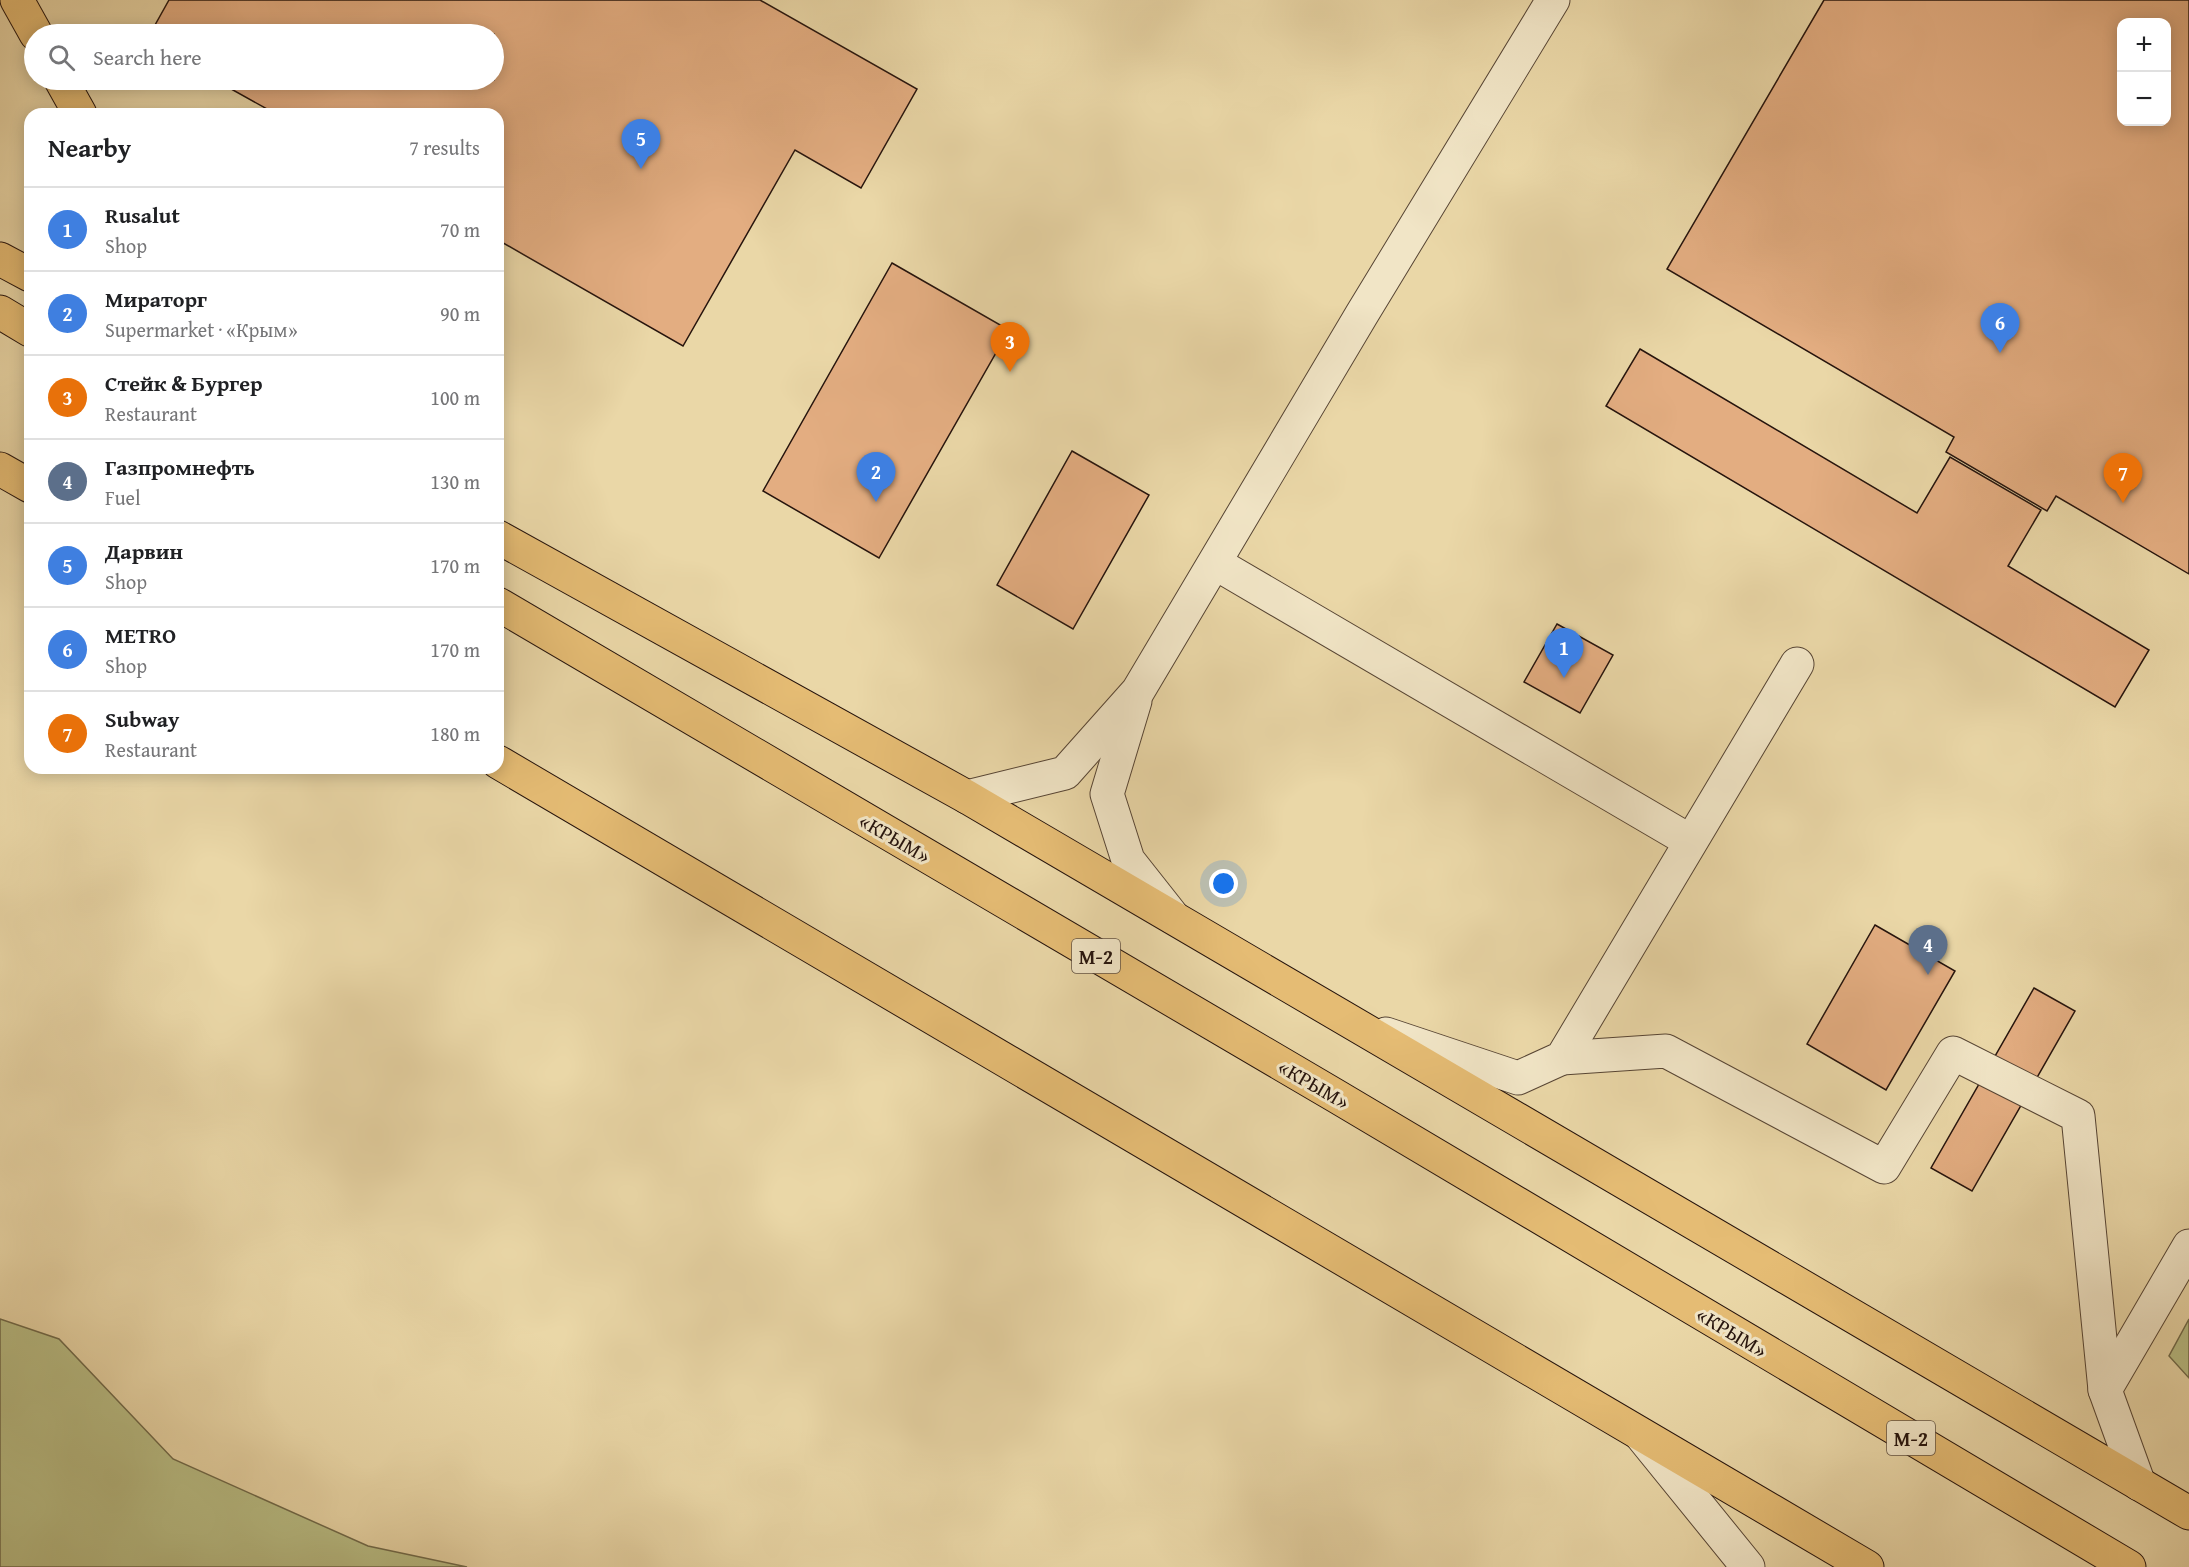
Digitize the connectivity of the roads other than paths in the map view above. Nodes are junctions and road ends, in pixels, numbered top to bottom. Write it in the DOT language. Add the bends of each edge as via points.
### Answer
graph roads {
  1 [pos="17,0"];
  2 [pos="1553,0"];
  3 [pos="30,24"];
  4 [pos="67,90"];
  5 [pos="77,108"];
  6 [pos="0,259"];
  7 [pos="24,273"];
  8 [pos="0,312"];
  9 [pos="24,326"];
  10 [pos="0,469"];
  11 [pos="24,483"];
  12 [pos="504,540"];
  13 [pos="1215,564"];
  14 [pos="504,608"];
  15 [pos="1797,664"];
  16 [pos="1138,691"];
  17 [pos="504,766"];
  18 [pos="967,797"];
  19 [pos="1690,841"];
  20 [pos="1175,920"];
  21 [pos="1359,1025"];
  22 [pos="1563,1058"];
  23 [pos="2189,1246"];
  24 [pos="2105,1390"];
  25 [pos="1640,1434"];
  26 [pos="2139,1484"];
  27 [pos="2189,1513"];
  28 [pos="1748,1567"];
  29 [pos="1867,1567"];
  30 [pos="2128,1567"];
  1 -- 3 [label="main road"];
  2 -- 13 [label="street"];
  4 -- 5 [label="main road"];
  6 -- 7 [label="main road"];
  8 -- 9 [label="main road"];
  10 -- 11 [label="main road"];
  12 -- 18 [label="main road"];
  13 -- 16 [label="street"];
  13 -- 19 [label="street"];
  14 -- 30 [label="main road, «КРЫМ» / М-2" via="1347,1102"];
  15 -- 19 [label="street"];
  16 -- 18 [label="street" via="1065,773"];
  16 -- 20 [label="street" via="1107,794 1128,860"];
  17 -- 25 [label="main road"];
  18 -- 20 [label="main road"];
  19 -- 22 [label="street"];
  20 -- 21 [label="main road"];
  21 -- 22 [label="street" via="1518,1078"];
  21 -- 26 [label="main road"];
  22 -- 24 [label="street" via="1666,1051 1884,1167 1953,1053 2078,1116"];
  23 -- 24 [label="street"];
  24 -- 26 [label="street"];
  25 -- 28 [label="street"];
  25 -- 29 [label="main road"];
  26 -- 27 [label="main road"];
}
